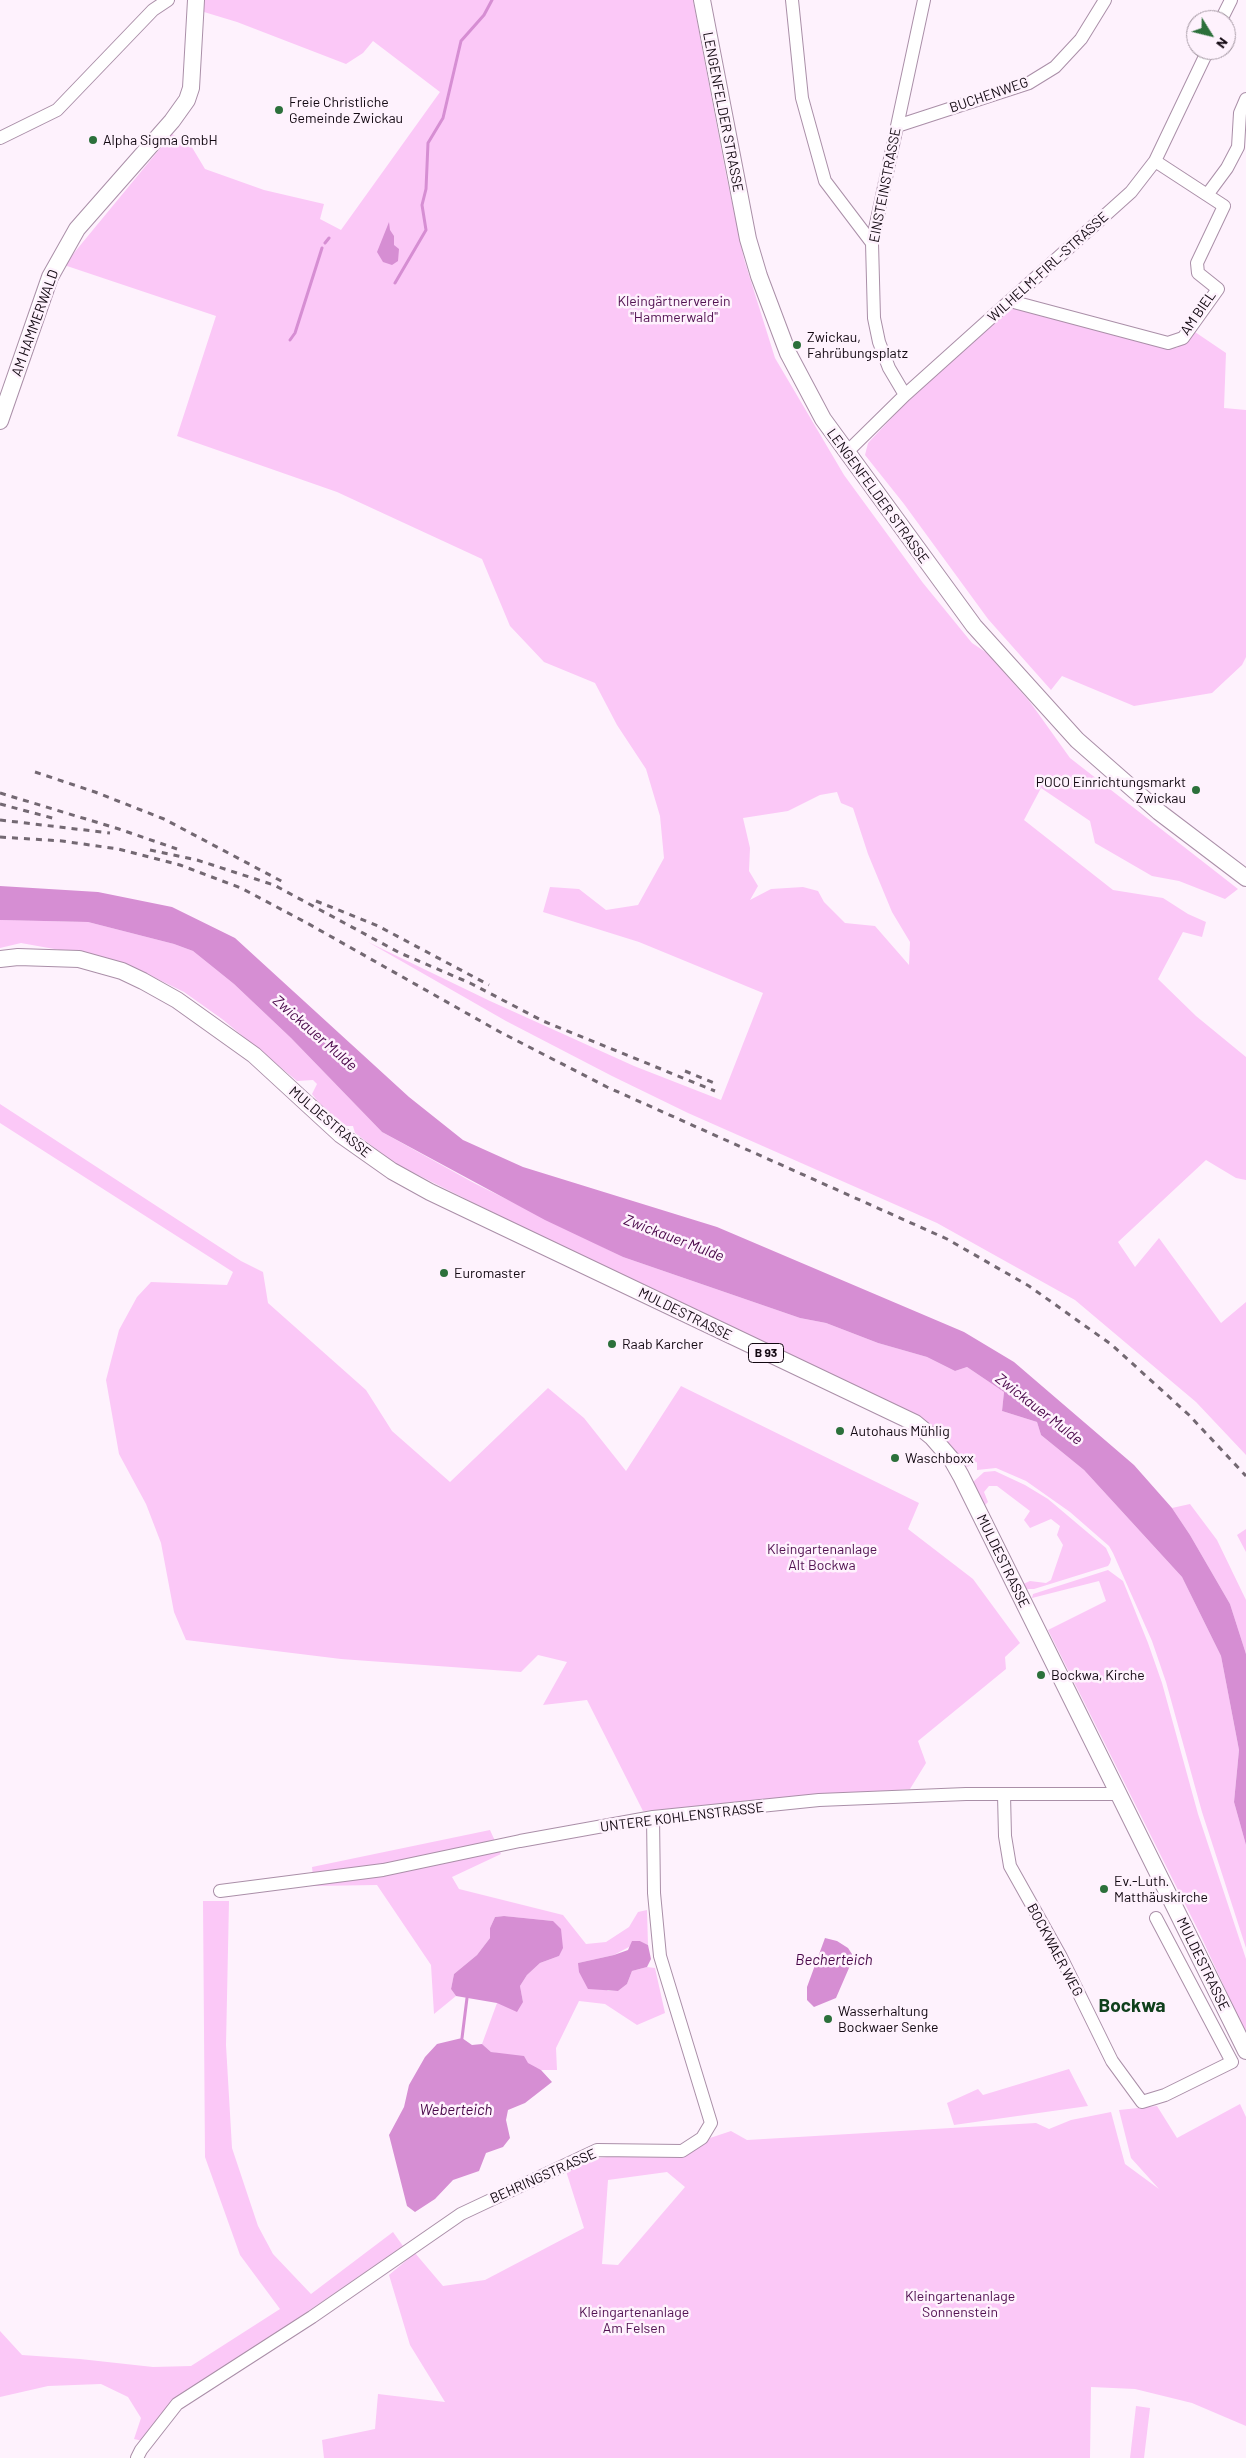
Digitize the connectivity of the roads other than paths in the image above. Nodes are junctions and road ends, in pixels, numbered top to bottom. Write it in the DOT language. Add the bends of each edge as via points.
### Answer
graph roads {
  1 [pos="168,0"];
  2 [pos="196,0"];
  3 [pos="702,0"];
  4 [pos="792,0"];
  5 [pos="924,0"];
  6 [pos="1105,0"];
  7 [pos="1203,60"];
  8 [pos="1246,99"];
  9 [pos="897,126"];
  10 [pos="0,138"];
  11 [pos="1155,161"];
  12 [pos="1207,195"];
  13 [pos="872,243"];
  14 [pos="1010,301"];
  15 [pos="905,395"];
  16 [pos="0,421"];
  17 [pos="846,453"];
  18 [pos="1246,878"];
  19 [pos="0,959"];
  20 [pos="1119,1794"];
  21 [pos="1004,1795"];
  22 [pos="653,1817"];
  23 [pos="220,1891"];
  24 [pos="1156,1918"];
  25 [pos="1246,2051"];
  26 [pos="137,2458"];
  1 -- 10 [label="street" via="153,10 57,110"];
  2 -- 16 [label="main road, AM HAMMERWALD" via="191,88 187,100 77,229 50,277"];
  3 -- 17 [label="main road, LENGENFELDER STRASSE" via="748,239 759,276 788,353 823,419"];
  4 -- 13 [label="street" via="802,98 825,181"];
  5 -- 9 [label="street, EINSTEINSTRASSE"];
  6 -- 9 [label="street, BUCHENWEG" via="1081,39 1055,67 1029,83"];
  7 -- 11 [label="street, WILHELM-FIRL-STRASSE"];
  8 -- 12 [label="street" via="1240,113 1238,147"];
  9 -- 13 [label="street, EINSTEINSTRASSE"];
  11 -- 12 [label="street, AM BIEL"];
  11 -- 14 [label="street, WILHELM-FIRL-STRASSE" via="1131,192"];
  12 -- 14 [label="street, AM BIEL" via="1224,206 1197,263 1198,273 1218,289 1183,338 1168,343"];
  13 -- 15 [label="street, EINSTEINSTRASSE" via="874,318 879,342"];
  14 -- 15 [label="street, WILHELM-FIRL-STRASSE"];
  15 -- 17 [label="street, WILHELM-FIRL-STRASSE"];
  17 -- 18 [label="main road, LENGENFELDER STRASSE" via="974,626 1076,740 1159,812"];
  19 -- 20 [label="main road, MULDESTRASSE / B 93" via="79,959 108,966 143,981 177,1000 254,1055 341,1135 392,1171 914,1423 932,1437 961,1476"];
  20 -- 21 [label="street, UNTERE KOHLENSTRASSE"];
  20 -- 25 [label="main road, MULDESTRASSE / B 93"];
  21 -- 22 [label="street, UNTERE KOHLENSTRASSE" via="820,1800"];
  21 -- 24 [label="street, BOCKWAER WEG" via="1004,1836 1010,1866 1061,1957 1112,2061 1142,2102 1165,2095 1232,2062"];
  22 -- 23 [label="street, UNTERE KOHLENSTRASSE" via="383,1870"];
  22 -- 26 [label="street, BEHRINGSTRASSE" via="654,1892 660,1956 711,2123 702,2138 682,2151 597,2150 461,2214 178,2404"];
}
